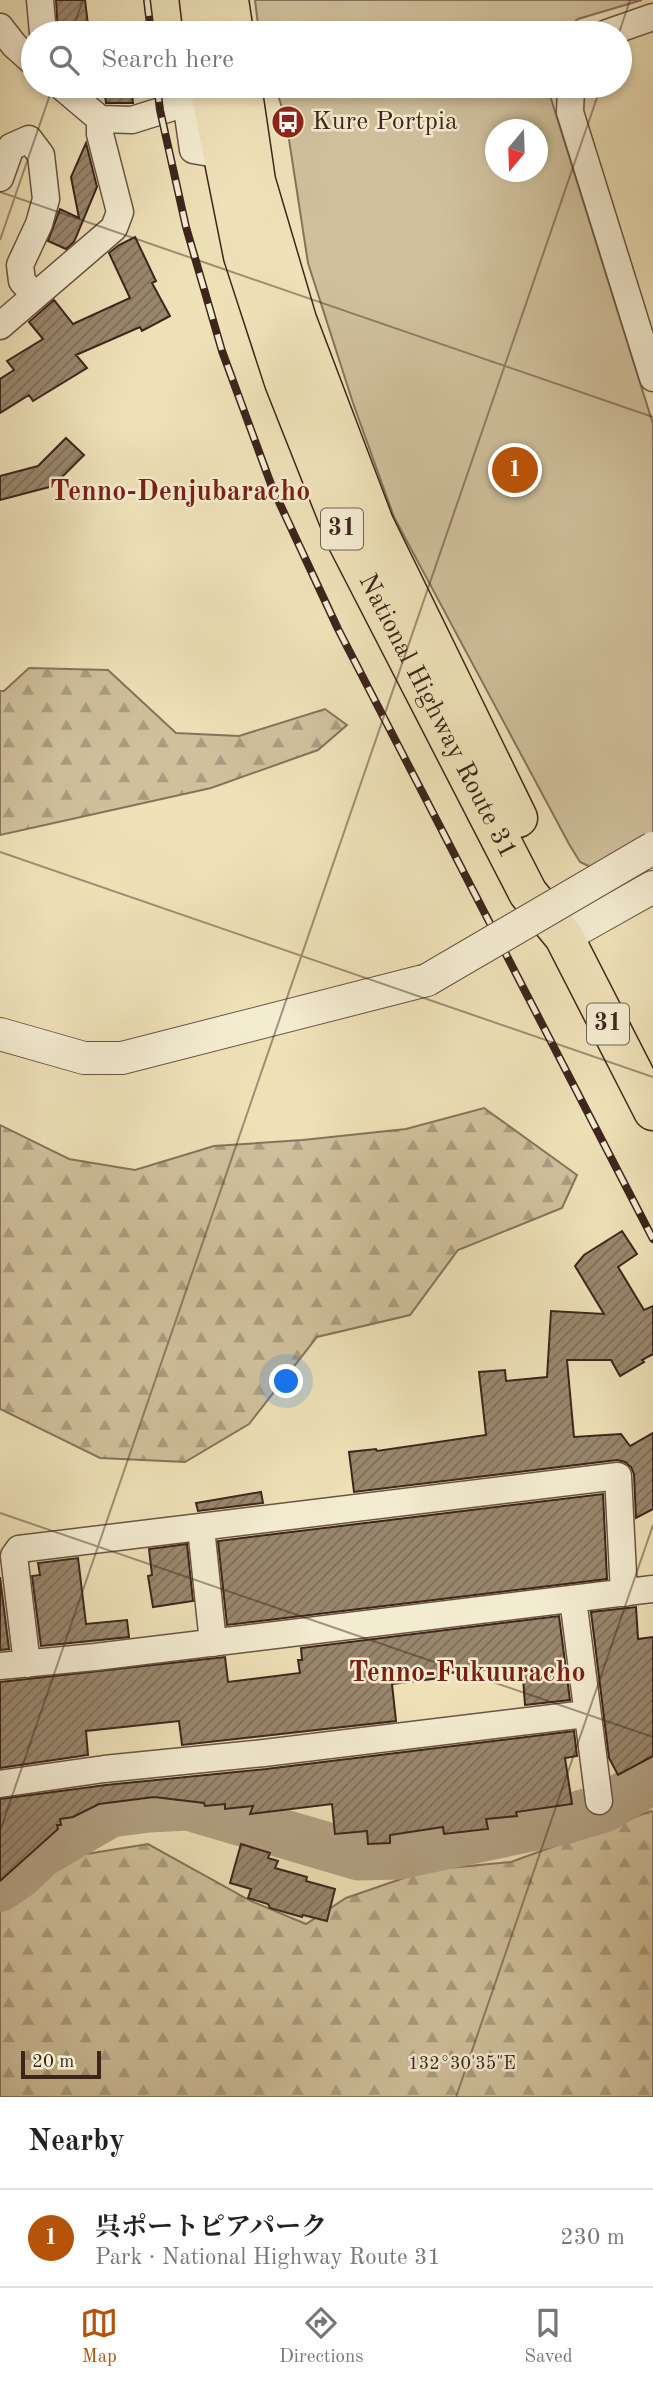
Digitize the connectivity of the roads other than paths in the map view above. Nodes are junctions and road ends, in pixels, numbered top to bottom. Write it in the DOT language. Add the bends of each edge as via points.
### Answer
graph roads {
  1 [pos="40,0"];
  2 [pos="653,17"];
  3 [pos="43,21"];
  4 [pos="632,24"];
  5 [pos="0,27"];
  6 [pos="21,51"];
  7 [pos="75,98"];
  8 [pos="180,98"];
  9 [pos="196,98"];
  10 [pos="244,98"];
  11 [pos="571,98"];
  12 [pos="100,119"];
  13 [pos="0,178"];
  14 [pos="35,296"];
  15 [pos="0,326"];
  16 [pos="653,378"];
  17 [pos="653,848"];
  18 [pos="653,887"];
  19 [pos="564,937"];
  20 [pos="0,1034"];
  21 [pos="653,1111"];
  22 [pos="201,1528"];
  23 [pos="653,1589"];
  24 [pos="624,1593"];
  25 [pos="573,1600"];
  26 [pos="213,1643"];
  27 [pos="26,1664"];
  28 [pos="0,1666"];
  29 [pos="586,1714"];
  30 [pos="0,1784"];
  31 [pos="598,1801"];
  1 -- 3 [label="street"];
  2 -- 4 [label="street"];
  5 -- 6 [label="street"];
  7 -- 12 [label="street"];
  8 -- 12 [label="street" via="132,120"];
  9 -- 19 [label="highway, National Highway Route 31 / 31" via="222,155 247,268 284,382 347,541 528,894"];
  10 -- 19 [label="highway, National Highway Route 31 / 31" via="256,181 297,320 374,523 550,881"];
  11 -- 16 [label="street" via="570,112"];
  12 -- 14 [label="street" via="120,212 114,228"];
  13 -- 14 [label="street" via="11,148 29,139 41,155 46,199 20,265 22,281"];
  14 -- 15 [label="street"];
  17 -- 20 [label="street, bridge" via="427,980 122,1058 84,1058"];
  18 -- 19 [label="street"];
  19 -- 21 [label="highway, National Highway Route 31 / 31"];
  22 -- 24 [label="street" via="618,1476"];
  22 -- 26 [label="street"];
  22 -- 27 [label="street" via="19,1549 14,1556"];
  23 -- 24 [label="street"];
  24 -- 25 [label="street"];
  25 -- 26 [label="street"];
  25 -- 29 [label="street"];
  26 -- 27 [label="street"];
  27 -- 28 [label="street"];
  29 -- 30 [label="street"];
  29 -- 31 [label="street"];
}
